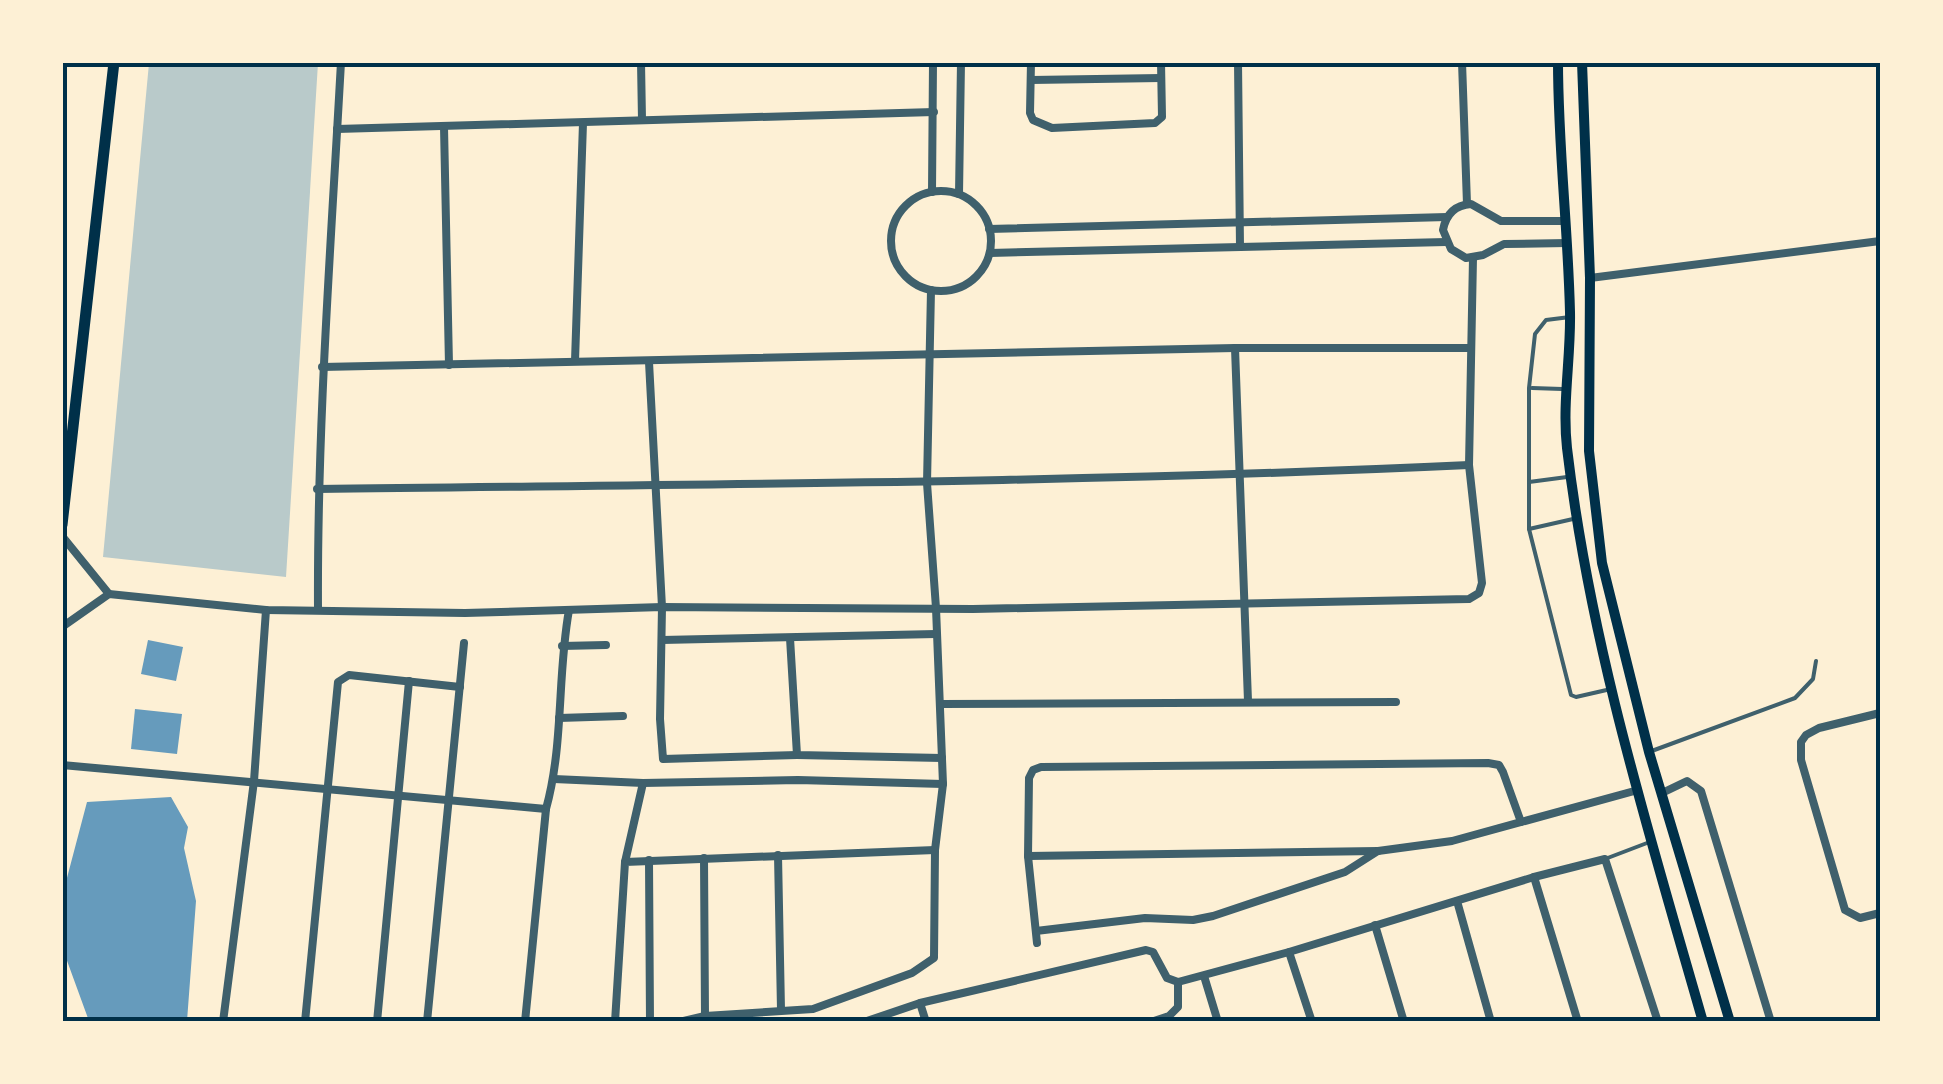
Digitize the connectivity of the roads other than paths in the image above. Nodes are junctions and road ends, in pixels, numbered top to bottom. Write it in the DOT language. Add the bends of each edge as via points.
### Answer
graph roads {
  1 [pos="114,62"];
  2 [pos="341,62"];
  3 [pos="642,62"];
  4 [pos="933,62"];
  5 [pos="960,62"];
  6 [pos="1031,62"];
  7 [pos="1161,62"];
  8 [pos="1238,62"];
  9 [pos="1462,62"];
  10 [pos="1558,62"];
  11 [pos="1582,62"];
  12 [pos="1161,78"];
  13 [pos="1031,80"];
  14 [pos="1582,101"];
  15 [pos="1558,103"];
  16 [pos="934,112"];
  17 [pos="642,120"];
  18 [pos="583,123"];
  19 [pos="444,127"];
  20 [pos="338,130"];
  21 [pos="932,192"];
  22 [pos="959,194"];
  23 [pos="1467,204"];
  24 [pos="1446,217"];
  25 [pos="1564,221"];
  26 [pos="1240,224"];
  27 [pos="990,229"];
  28 [pos="1880,241"];
  29 [pos="1446,242"];
  30 [pos="1567,243"];
  31 [pos="1240,247"];
  32 [pos="990,253"];
  33 [pos="1473,258"];
  34 [pos="1590,278"];
  35 [pos="930,290"];
  36 [pos="1570,316"];
  37 [pos="1235,348"];
  38 [pos="1469,348"];
  39 [pos="929,356"];
  40 [pos="576,361"];
  41 [pos="649,362"];
  42 [pos="449,365"];
  43 [pos="322,367"];
  44 [pos="1529,388"];
  45 [pos="1567,389"];
  46 [pos="1469,465"];
  47 [pos="1240,476"];
  48 [pos="1571,476"];
  49 [pos="1529,482"];
  50 [pos="927,484"];
  51 [pos="653,485"];
  52 [pos="318,489"];
  53 [pos="1577,518"];
  54 [pos="62,525"];
  55 [pos="1529,529"];
  56 [pos="62,536"];
  57 [pos="108,594"];
  58 [pos="1246,603"];
  59 [pos="662,607"];
  60 [pos="936,608"];
  61 [pos="318,609"];
  62 [pos="266,610"];
  63 [pos="569,610"];
  64 [pos="62,628"];
  65 [pos="936,634"];
  66 [pos="790,638"];
  67 [pos="662,640"];
  68 [pos="464,643"];
  69 [pos="562,646"];
  70 [pos="606,646"];
  71 [pos="1816,661"];
  72 [pos="409,681"];
  73 [pos="460,688"];
  74 [pos="1611,689"];
  75 [pos="1248,700"];
  76 [pos="1396,702"];
  77 [pos="941,704"];
  78 [pos="1880,713"];
  79 [pos="623,716"];
  80 [pos="559,718"];
  81 [pos="1649,752"];
  82 [pos="797,755"];
  83 [pos="942,758"];
  84 [pos="62,765"];
  85 [pos="554,779"];
  86 [pos="254,782"];
  87 [pos="643,783"];
  88 [pos="943,784"];
  89 [pos="328,788"];
  90 [pos="1638,790"];
  91 [pos="1662,793"];
  92 [pos="399,794"];
  93 [pos="449,799"];
  94 [pos="546,809"];
  95 [pos="1521,822"];
  96 [pos="1652,842"];
  97 [pos="936,850"];
  98 [pos="1378,852"];
  99 [pos="778,855"];
  100 [pos="1028,856"];
  101 [pos="704,858"];
  102 [pos="1605,858"];
  103 [pos="648,860"];
  104 [pos="625,862"];
  105 [pos="1534,878"];
  106 [pos="1457,901"];
  107 [pos="1880,913"];
  108 [pos="1375,925"];
  109 [pos="1036,931"];
  110 [pos="1038,943"];
  111 [pos="1289,952"];
  112 [pos="1204,976"];
  113 [pos="1178,982"];
  114 [pos="920,1002"];
  115 [pos="781,1010"];
  116 [pos="705,1016"];
  117 [pos="223,1022"];
  118 [pos="305,1022"];
  119 [pos="377,1022"];
  120 [pos="428,1022"];
  121 [pos="525,1022"];
  122 [pos="615,1022"];
  123 [pos="650,1022"];
  124 [pos="679,1022"];
  125 [pos="864,1022"];
  126 [pos="926,1022"];
  127 [pos="1151,1022"];
  128 [pos="1218,1022"];
  129 [pos="1312,1022"];
  130 [pos="1404,1022"];
  131 [pos="1491,1022"];
  132 [pos="1578,1022"];
  133 [pos="1658,1022"];
  134 [pos="1703,1022"];
  135 [pos="1730,1022"];
  136 [pos="1771,1022"];
  1 -- 54 [label="highway"];
  2 -- 20 [label="street"];
  3 -- 17 [label="street"];
  4 -- 16 [label="street"];
  5 -- 22 [label="street"];
  6 -- 13 [label="street"];
  7 -- 12 [label="street"];
  8 -- 26 [label="street"];
  9 -- 23 [label="street"];
  10 -- 15 [label="main road"];
  11 -- 14 [label="main road"];
  12 -- 13 [label="street"];
  12 -- 13 [label="street" via="1162,117 1155,123 1052,128 1033,120"];
  14 -- 15 [label="main road"];
  14 -- 34 [label="main road"];
  15 -- 25 [label="main road"];
  16 -- 17 [label="street"];
  16 -- 21 [label="street"];
  17 -- 18 [label="street"];
  18 -- 19 [label="street"];
  18 -- 40 [label="street"];
  19 -- 20 [label="street"];
  19 -- 42 [label="street"];
  20 -- 43 [label="street"];
  21 -- 22 [label="street"];
  21 -- 35 [label="street" via="901,210 891,237 896,265"];
  22 -- 27 [label="street" via="976,205"];
  23 -- 24 [label="street"];
  23 -- 25 [label="street" via="1501,221"];
  24 -- 26 [label="street"];
  24 -- 29 [label="street"];
  25 -- 30 [label="main road"];
  26 -- 27 [label="street"];
  26 -- 31 [label="street"];
  27 -- 32 [label="street"];
  28 -- 34 [label="street"];
  29 -- 31 [label="street"];
  29 -- 33 [label="street" via="1458,255"];
  30 -- 33 [label="street" via="1504,244"];
  30 -- 36 [label="main road"];
  31 -- 32 [label="street"];
  32 -- 35 [label="street" via="961,287"];
  33 -- 38 [label="street"];
  34 -- 81 [label="main road" via="1589,451 1602,563"];
  35 -- 39 [label="street"];
  36 -- 44 [label="lane" via="1546,320 1535,334"];
  36 -- 45 [label="main road"];
  37 -- 38 [label="street"];
  37 -- 39 [label="street"];
  37 -- 47 [label="street"];
  38 -- 46 [label="street"];
  39 -- 41 [label="street"];
  39 -- 50 [label="street"];
  40 -- 41 [label="street"];
  40 -- 42 [label="street"];
  41 -- 51 [label="street"];
  42 -- 43 [label="street"];
  43 -- 52 [label="street"];
  44 -- 45 [label="lane"];
  44 -- 49 [label="lane"];
  45 -- 48 [label="main road"];
  46 -- 47 [label="street"];
  46 -- 58 [label="street" via="1482,583 1474,597"];
  47 -- 50 [label="street"];
  47 -- 58 [label="street"];
  48 -- 49 [label="lane"];
  48 -- 53 [label="main road"];
  49 -- 55 [label="lane"];
  50 -- 51 [label="street"];
  50 -- 60 [label="street"];
  51 -- 52 [label="street"];
  51 -- 59 [label="street"];
  52 -- 61 [label="street"];
  53 -- 55 [label="lane"];
  53 -- 74 [label="main road"];
  55 -- 74 [label="lane" via="1571,695"];
  56 -- 57 [label="street"];
  57 -- 62 [label="street"];
  57 -- 64 [label="street"];
  58 -- 60 [label="street"];
  58 -- 75 [label="street"];
  59 -- 60 [label="street"];
  59 -- 63 [label="street"];
  59 -- 67 [label="street"];
  60 -- 65 [label="street"];
  61 -- 62 [label="street"];
  61 -- 63 [label="street"];
  62 -- 86 [label="street"];
  63 -- 69 [label="street"];
  65 -- 66 [label="street"];
  65 -- 77 [label="street"];
  66 -- 67 [label="street"];
  66 -- 82 [label="street"];
  67 -- 82 [label="street" via="663,759"];
  68 -- 73 [label="street"];
  69 -- 70 [label="street"];
  69 -- 80 [label="street"];
  71 -- 81 [label="lane" via="1813,678 1794,698"];
  72 -- 73 [label="street"];
  72 -- 89 [label="street" via="341,677"];
  72 -- 92 [label="street"];
  73 -- 93 [label="street"];
  74 -- 90 [label="main road"];
  75 -- 76 [label="street"];
  75 -- 77 [label="street"];
  77 -- 83 [label="street"];
  78 -- 107 [label="street" via="1812,732 1801,742 1800,760 1845,910 1860,918"];
  79 -- 80 [label="street"];
  80 -- 85 [label="street"];
  81 -- 91 [label="main road"];
  82 -- 83 [label="street"];
  83 -- 88 [label="street"];
  84 -- 86 [label="street"];
  85 -- 87 [label="street"];
  85 -- 94 [label="street"];
  86 -- 89 [label="street"];
  86 -- 117 [label="street"];
  87 -- 88 [label="street"];
  87 -- 104 [label="street"];
  88 -- 97 [label="street"];
  89 -- 92 [label="street"];
  89 -- 118 [label="street"];
  90 -- 95 [label="street"];
  90 -- 96 [label="main road"];
  91 -- 135 [label="main road"];
  91 -- 136 [label="street" via="1687,781 1701,791"];
  92 -- 93 [label="street"];
  92 -- 119 [label="street"];
  93 -- 94 [label="street"];
  93 -- 120 [label="street"];
  94 -- 121 [label="street"];
  95 -- 98 [label="street"];
  95 -- 100 [label="street" via="1503,772 1488,762 1041,767 1029,778"];
  96 -- 102 [label="lane"];
  96 -- 134 [label="main road"];
  97 -- 99 [label="street"];
  97 -- 115 [label="street" via="929,964 814,1009"];
  98 -- 100 [label="street"];
  98 -- 109 [label="street" via="1345,872 1214,916"];
  99 -- 101 [label="street"];
  99 -- 115 [label="street"];
  100 -- 109 [label="street"];
  101 -- 103 [label="street"];
  101 -- 116 [label="street"];
  102 -- 105 [label="street"];
  102 -- 133 [label="street"];
  103 -- 104 [label="street"];
  103 -- 123 [label="street"];
  104 -- 122 [label="street"];
  105 -- 106 [label="street"];
  105 -- 132 [label="street"];
  106 -- 108 [label="street"];
  106 -- 131 [label="street"];
  108 -- 111 [label="street"];
  108 -- 130 [label="street"];
  109 -- 110 [label="street"];
  111 -- 112 [label="street"];
  111 -- 129 [label="street"];
  112 -- 113 [label="street"];
  112 -- 128 [label="street"];
  113 -- 114 [label="street" via="1166,978 1146,950"];
  113 -- 127 [label="street" via="1178,1007"];
  114 -- 125 [label="street"];
  114 -- 126 [label="street"];
  115 -- 116 [label="street"];
  116 -- 124 [label="street"];
}
